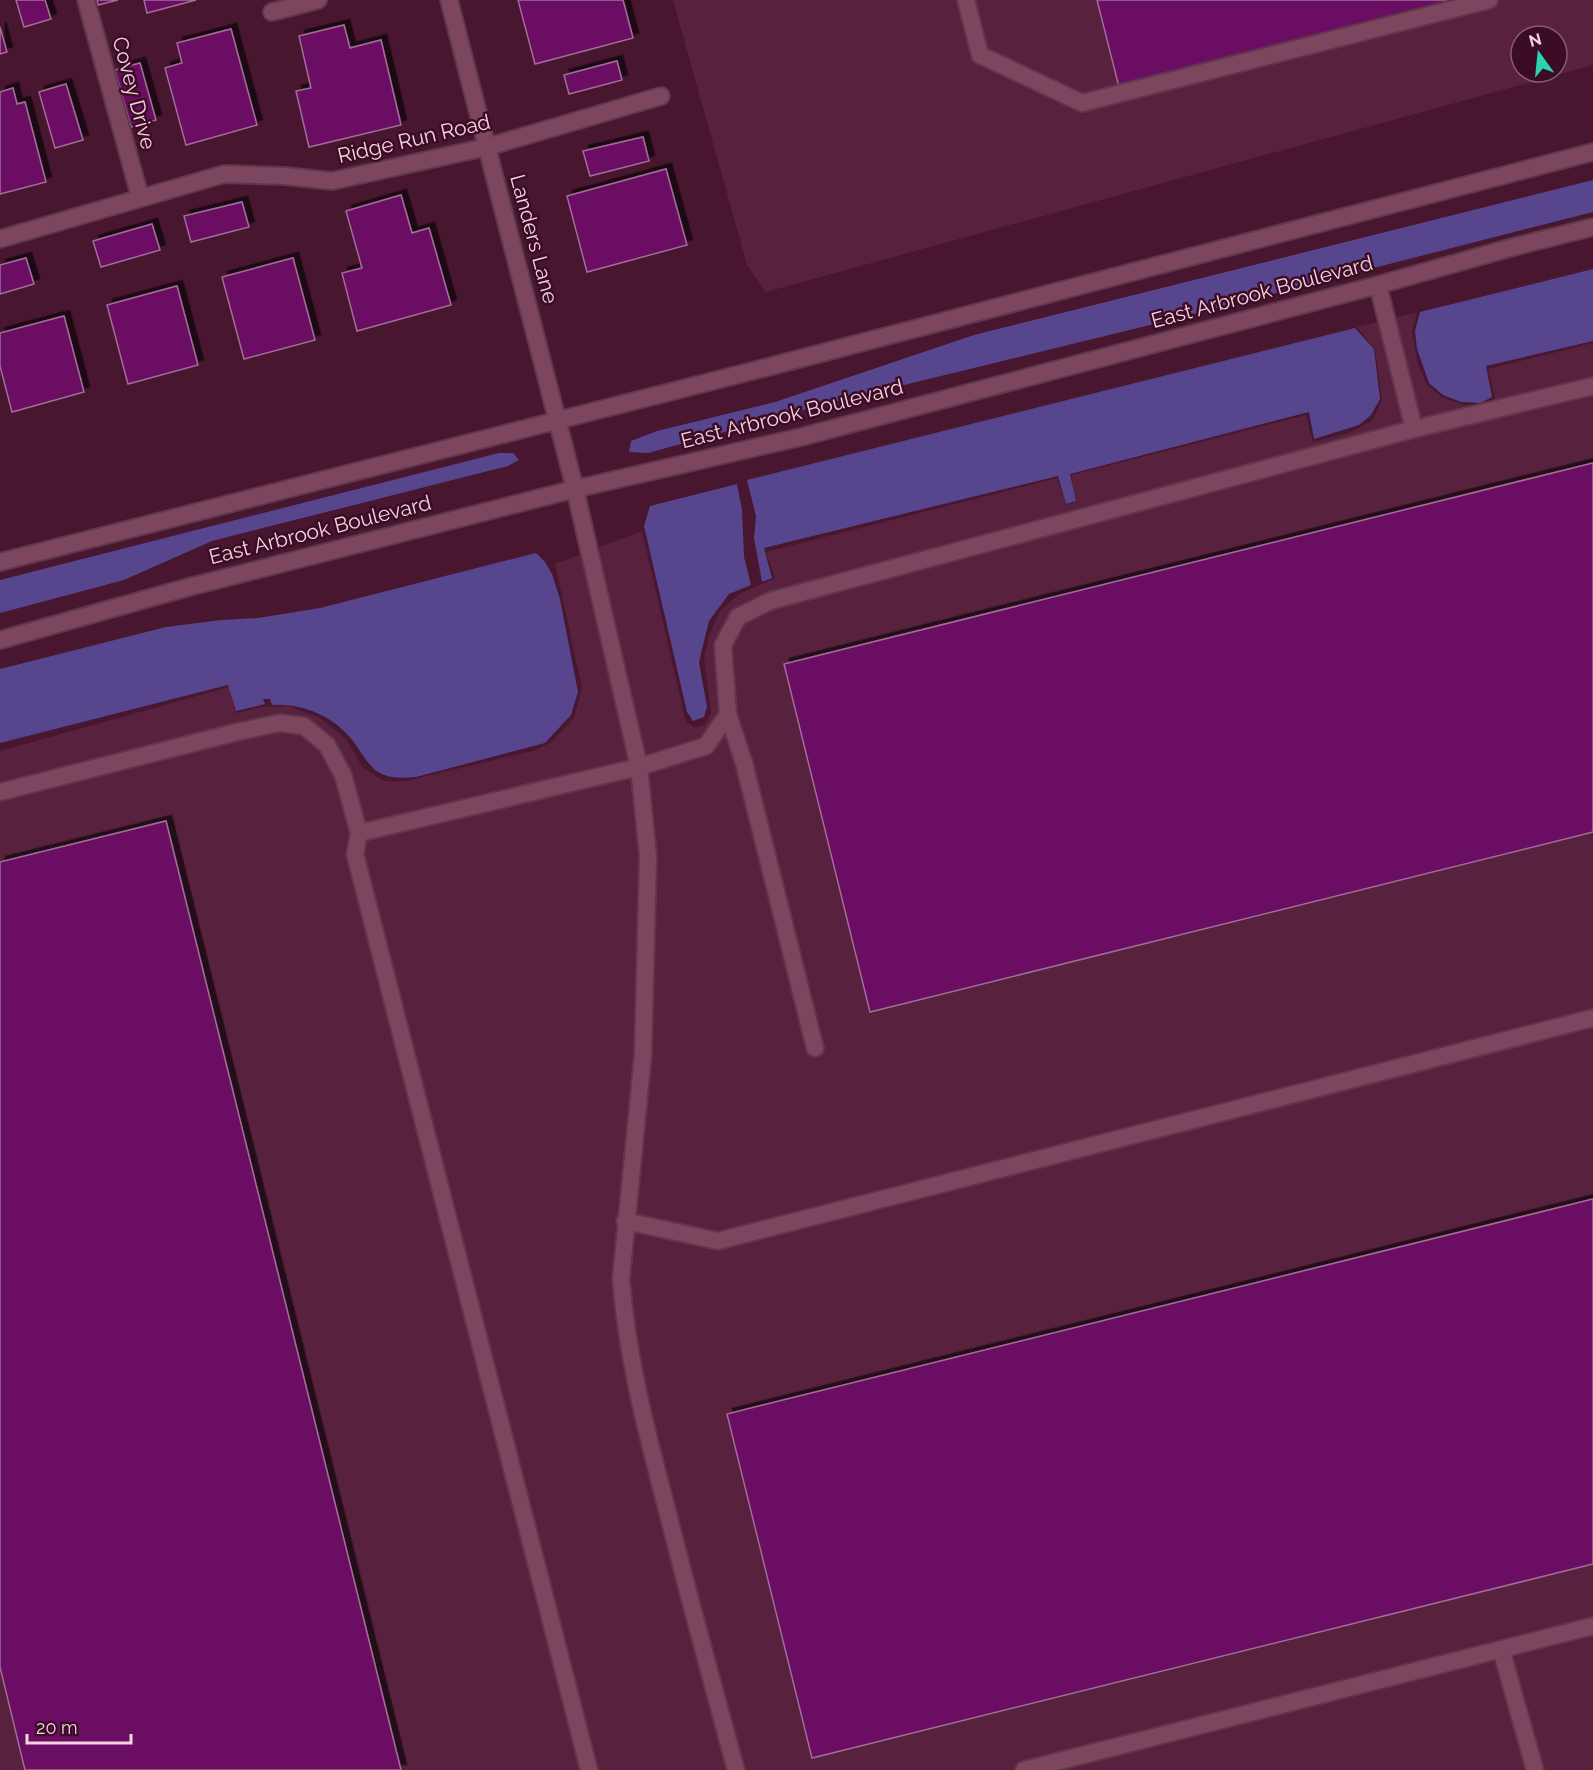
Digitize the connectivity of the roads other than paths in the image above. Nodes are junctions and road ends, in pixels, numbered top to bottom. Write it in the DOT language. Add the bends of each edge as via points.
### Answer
graph roads {
  1 [pos="86,0"];
  2 [pos="318,0"];
  3 [pos="449,0"];
  4 [pos="966,0"];
  5 [pos="1489,0"];
  6 [pos="272,12"];
  7 [pos="661,96"];
  8 [pos="487,147"];
  9 [pos="1593,152"];
  10 [pos="140,197"];
  11 [pos="1593,227"];
  12 [pos="0,239"];
  13 [pos="1378,285"];
  14 [pos="1593,386"];
  15 [pos="558,421"];
  16 [pos="1414,429"];
  17 [pos="575,489"];
  18 [pos="0,562"];
  19 [pos="0,640"];
  20 [pos="728,714"];
  21 [pos="639,767"];
  22 [pos="0,792"];
  23 [pos="359,833"];
  24 [pos="1593,1018"];
  25 [pos="815,1048"];
  26 [pos="625,1221"];
  27 [pos="1593,1626"];
  28 [pos="1501,1649"];
  29 [pos="589,1770"];
  30 [pos="736,1770"];
  31 [pos="1024,1770"];
  32 [pos="1535,1770"];
  1 -- 10 [label="street, Covey Drive"];
  2 -- 6 [label="street"];
  3 -- 8 [label="street, Landers Lane"];
  4 -- 5 [label="street" via="980,55 1082,103"];
  7 -- 8 [label="street, Ridge Run Road"];
  8 -- 10 [label="street, Ridge Run Road" via="332,181 224,174"];
  8 -- 15 [label="street, Landers Lane"];
  9 -- 15 [label="street"];
  10 -- 12 [label="street, Ridge Run Road"];
  11 -- 13 [label="street, East Arbrook Boulevard"];
  13 -- 16 [label="street"];
  13 -- 17 [label="street, East Arbrook Boulevard" via="801,437"];
  14 -- 16 [label="street"];
  15 -- 17 [label="street, Landers Lane"];
  15 -- 18 [label="street"];
  16 -- 20 [label="street" via="770,601 738,617 723,645"];
  17 -- 19 [label="street, East Arbrook Boulevard" via="189,586"];
  17 -- 21 [label="street, Landers Lane"];
  20 -- 21 [label="street" via="705,746"];
  20 -- 25 [label="street" via="747,774"];
  21 -- 23 [label="street"];
  21 -- 26 [label="street, Landers Lane" via="648,856 644,1032"];
  22 -- 23 [label="street" via="279,723 304,726 327,745 343,775"];
  23 -- 29 [label="street" via="355,854"];
  24 -- 26 [label="street" via="718,1241"];
  26 -- 30 [label="street, Landers Lane" via="621,1279 637,1392"];
  27 -- 28 [label="street"];
  28 -- 31 [label="street"];
  28 -- 32 [label="street"];
}
